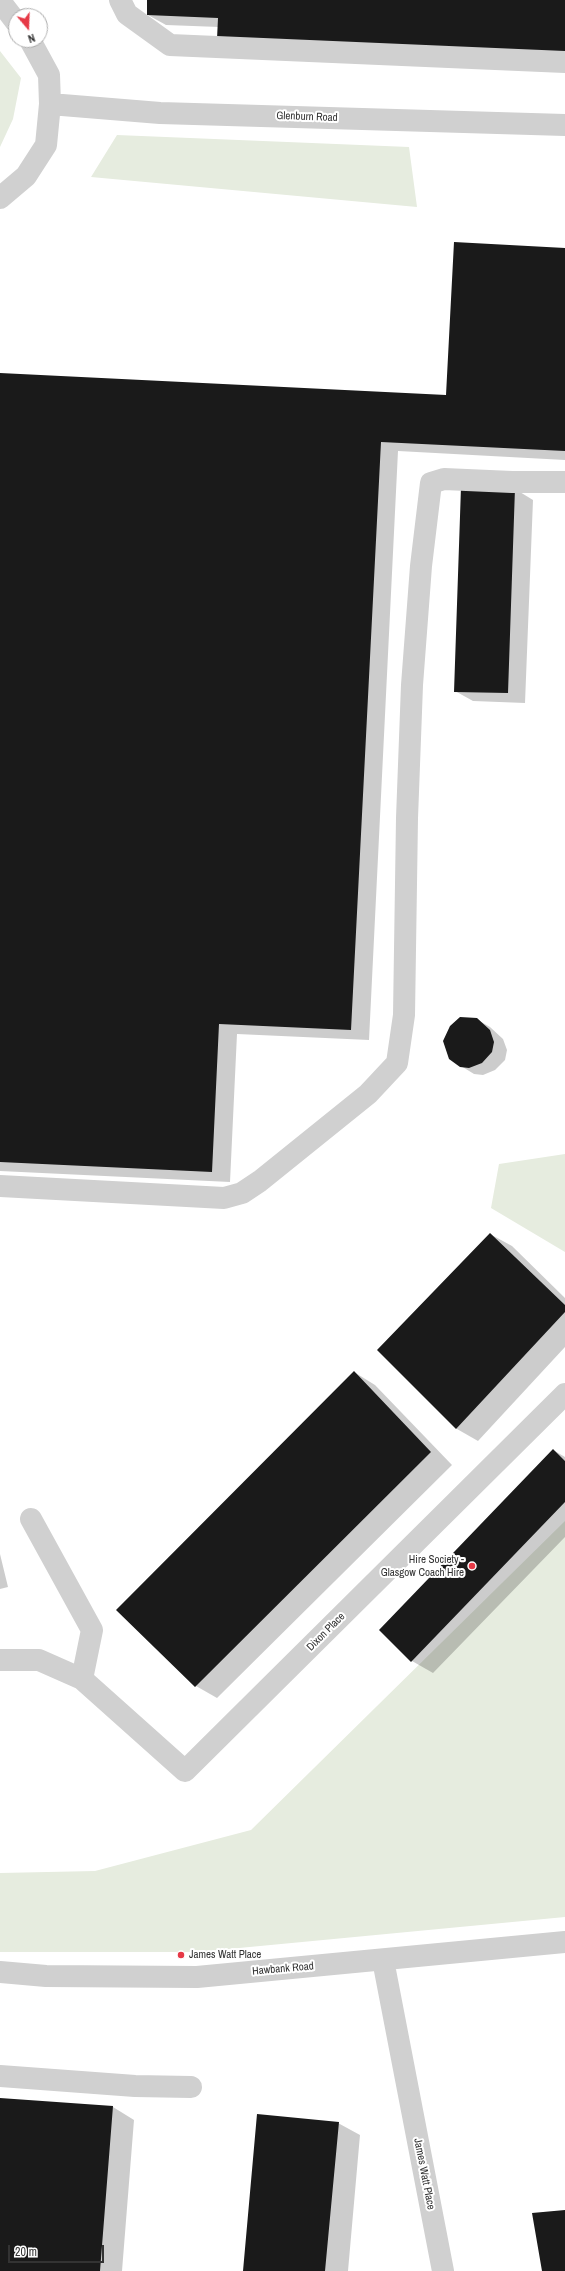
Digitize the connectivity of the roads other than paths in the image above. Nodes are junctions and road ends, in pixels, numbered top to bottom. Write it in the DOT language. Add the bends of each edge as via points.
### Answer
graph roads {
  1 [pos="120,0"];
  2 [pos="0,1"];
  3 [pos="8,12"];
  4 [pos="34,48"];
  5 [pos="565,62"];
  6 [pos="50,104"];
  7 [pos="565,125"];
  8 [pos="0,198"];
  9 [pos="565,482"];
  10 [pos="0,1186"];
  11 [pos="565,1394"];
  12 [pos="31,1519"];
  13 [pos="0,1660"];
  14 [pos="82,1679"];
  15 [pos="565,1942"];
  16 [pos="383,1960"];
  17 [pos="0,1972"];
  18 [pos="0,2076"];
  19 [pos="191,2087"];
  20 [pos="443,2271"];
  1 -- 5 [label="street" via="127,14 170,45"];
  2 -- 3 [label="street"];
  4 -- 6 [label="street" via="49,75"];
  6 -- 7 [label="street, Glenburn Road" via="160,113"];
  6 -- 8 [label="street" via="46,145 26,176"];
  9 -- 10 [label="street" via="444,479 431,483 421,566 412,685 406,826 404,1016 397,1063 368,1094 242,1193 224,1198"];
  11 -- 14 [label="street, Dixon Place" via="185,1772"];
  12 -- 14 [label="street" via="92,1630"];
  13 -- 14 [label="street, Dixon Place" via="39,1660"];
  15 -- 16 [label="street, Hawbank Road"];
  16 -- 17 [label="street, Hawbank Road" via="197,1977 46,1976"];
  16 -- 20 [label="street, James Watt Place"];
  18 -- 19 [label="street" via="135,2086"];
}
